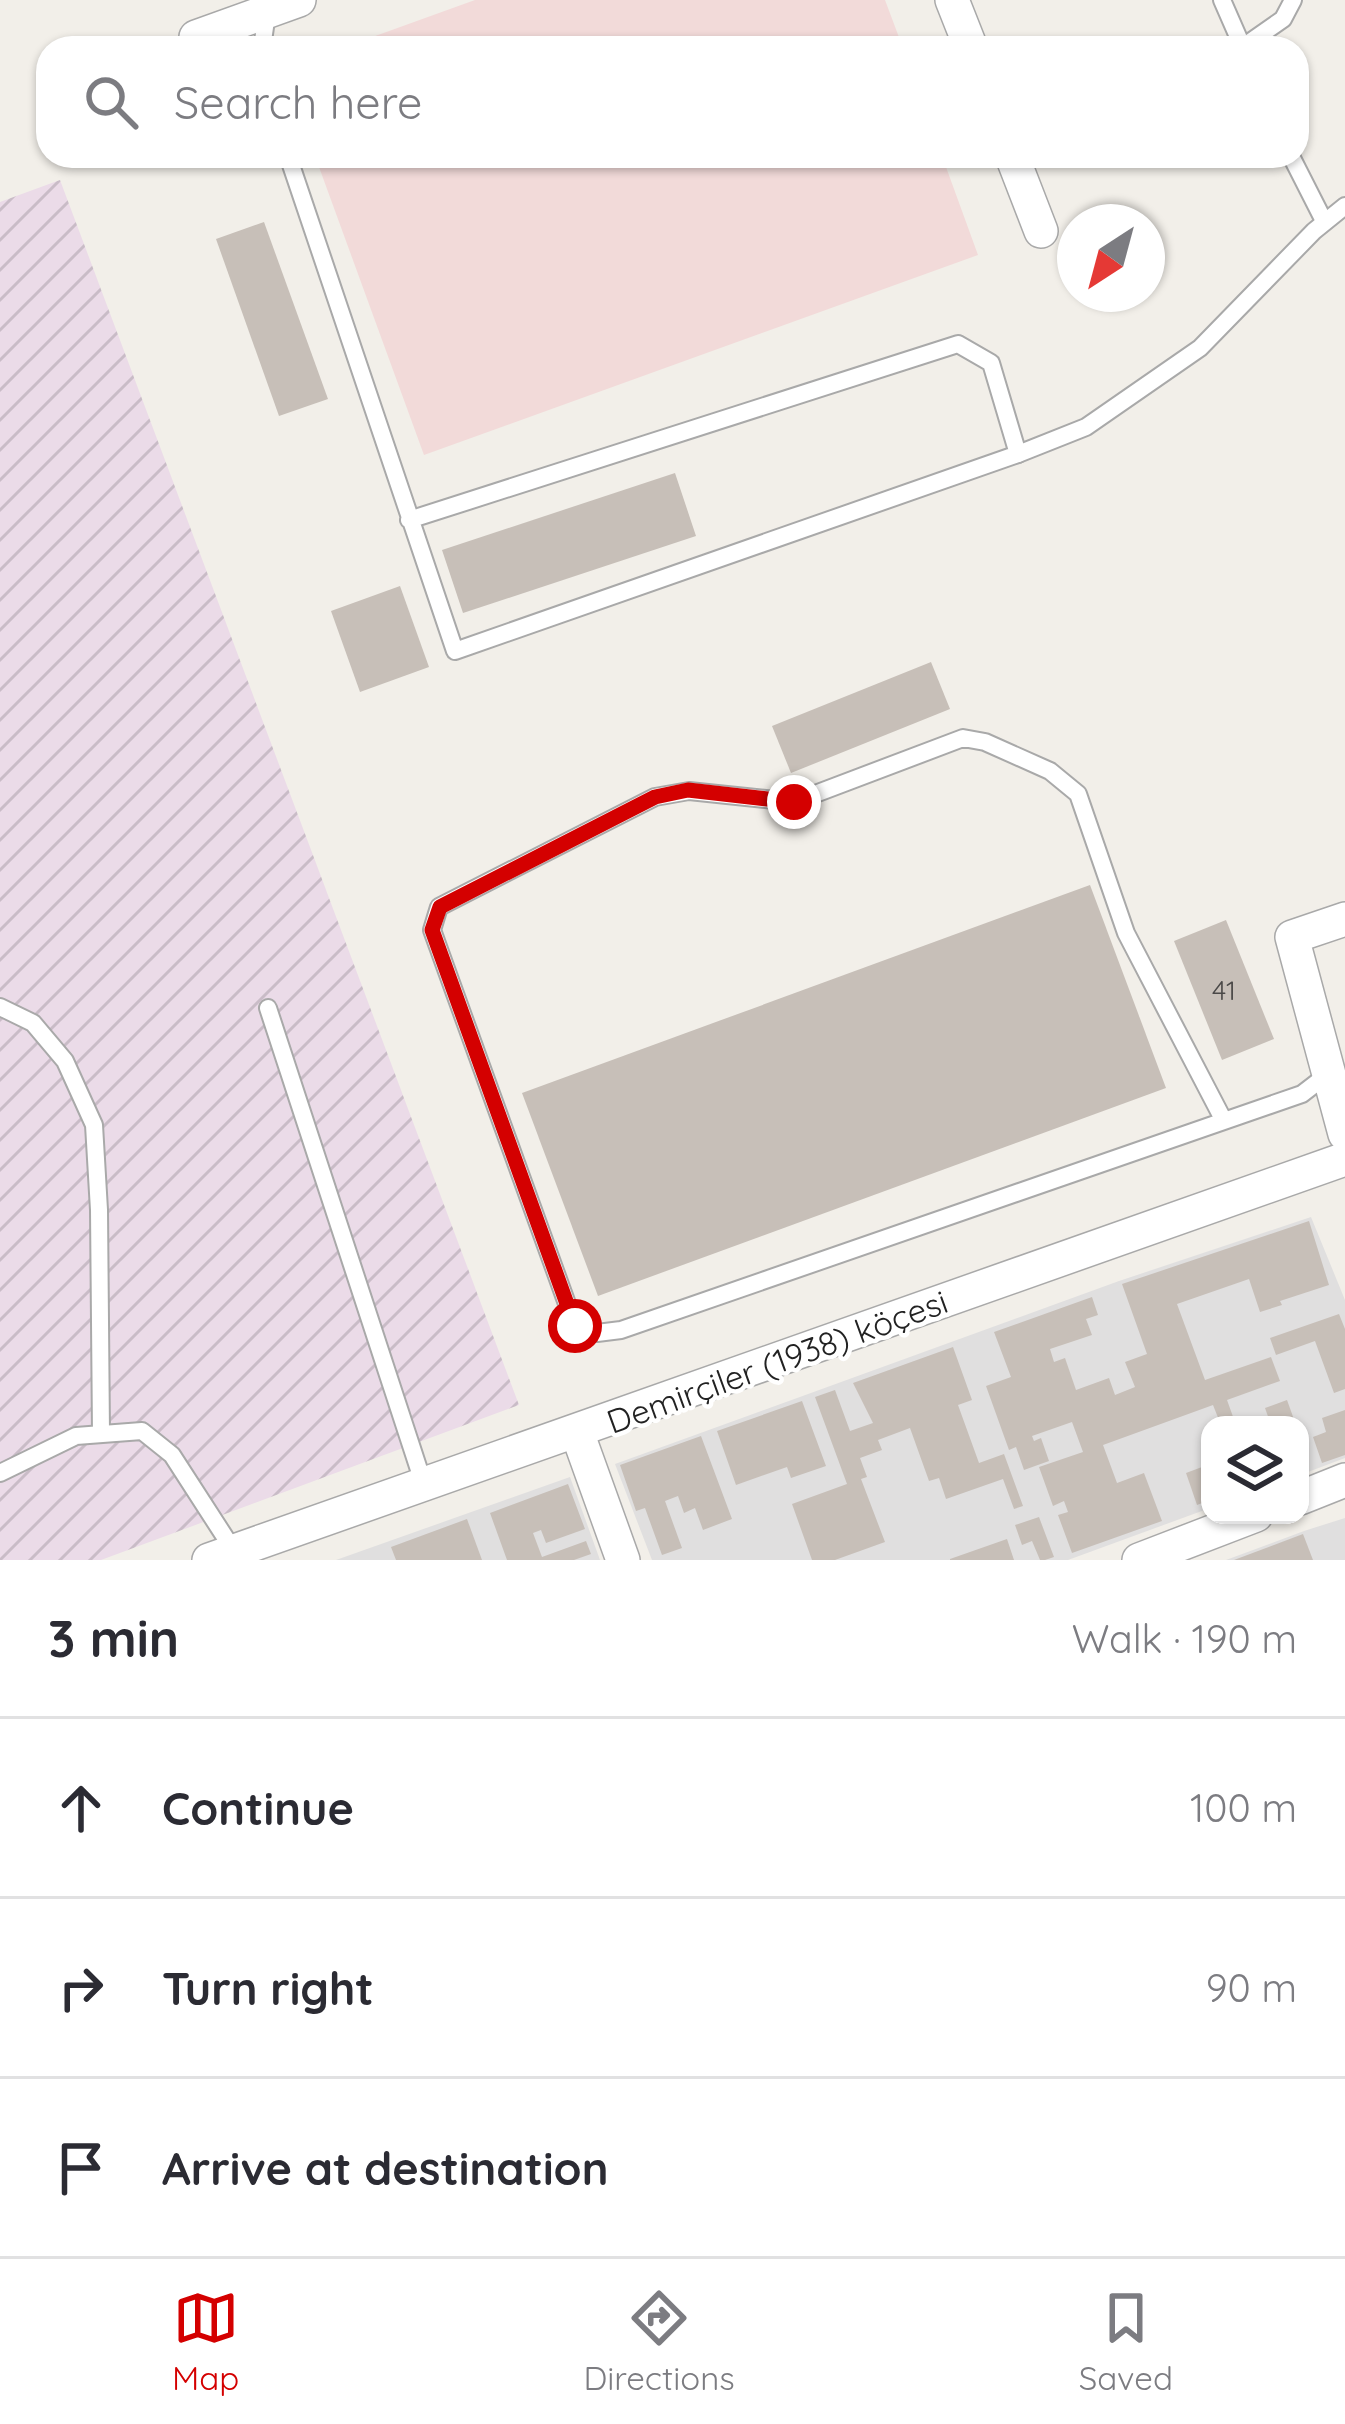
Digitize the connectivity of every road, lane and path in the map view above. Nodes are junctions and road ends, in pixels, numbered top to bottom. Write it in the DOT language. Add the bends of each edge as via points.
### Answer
graph roads {
  1 [pos="952,0"];
  2 [pos="1222,0"];
  3 [pos="1293,0"];
  4 [pos="278,4"];
  5 [pos="201,36"];
  6 [pos="266,36"];
  7 [pos="966,36"];
  8 [pos="1238,36"];
  9 [pos="1259,36"];
  10 [pos="292,168"];
  11 [pos="1017,168"];
  12 [pos="1298,168"];
  13 [pos="1345,206"];
  14 [pos="1324,221"];
  15 [pos="1041,231"];
  16 [pos="1018,454"];
  17 [pos="409,520"];
  18 [pos="1345,919"];
  19 [pos="0,1007"];
  20 [pos="268,1009"];
  21 [pos="1328,1074"];
  22 [pos="1224,1121"];
  23 [pos="1345,1134"];
  24 [pos="1345,1160"];
  25 [pos="577,1432"];
  26 [pos="101,1433"];
  27 [pos="0,1473"];
  28 [pos="1345,1480"];
  29 [pos="424,1485"];
  30 [pos="1309,1494"];
  31 [pos="1233,1524"];
  32 [pos="221,1556"];
  33 [pos="623,1560"];
  34 [pos="1139,1560"];
  1 -- 7 [label="street"];
  2 -- 8 [label="lane"];
  3 -- 9 [label="lane"];
  4 -- 5 [label="street"];
  4 -- 6 [label="lane"];
  10 -- 17 [label="lane"];
  11 -- 15 [label="street"];
  12 -- 14 [label="lane"];
  13 -- 14 [label="lane"];
  14 -- 16 [label="lane" via="1200,348 1086,428"];
  16 -- 17 [label="lane" via="991,363 958,344"];
  16 -- 17 [label="lane" via="454,651"];
  18 -- 21 [label="street" via="1292,937"];
  19 -- 26 [label="lane" via="33,1023 65,1061 94,1125"];
  20 -- 29 [label="lane"];
  21 -- 22 [label="lane" via="1301,1094"];
  21 -- 23 [label="street"];
  22 -- 22 [label="lane" via="1126,933 1078,794 1050,771 985,742 963,738 794,802 688,790 655,797 434,917 432,930 575,1326 597,1333"];
  24 -- 25 [label="street, Demirçiler (1938) köçesi"];
  25 -- 29 [label="street, Demirçiler (1938) köçesi"];
  25 -- 33 [label="street"];
  26 -- 27 [label="lane" via="76,1436"];
  26 -- 32 [label="lane" via="142,1431 172,1455"];
  28 -- 30 [label="street"];
  29 -- 32 [label="street, Demirçiler (1938) köçesi"];
  31 -- 34 [label="street"];
}
